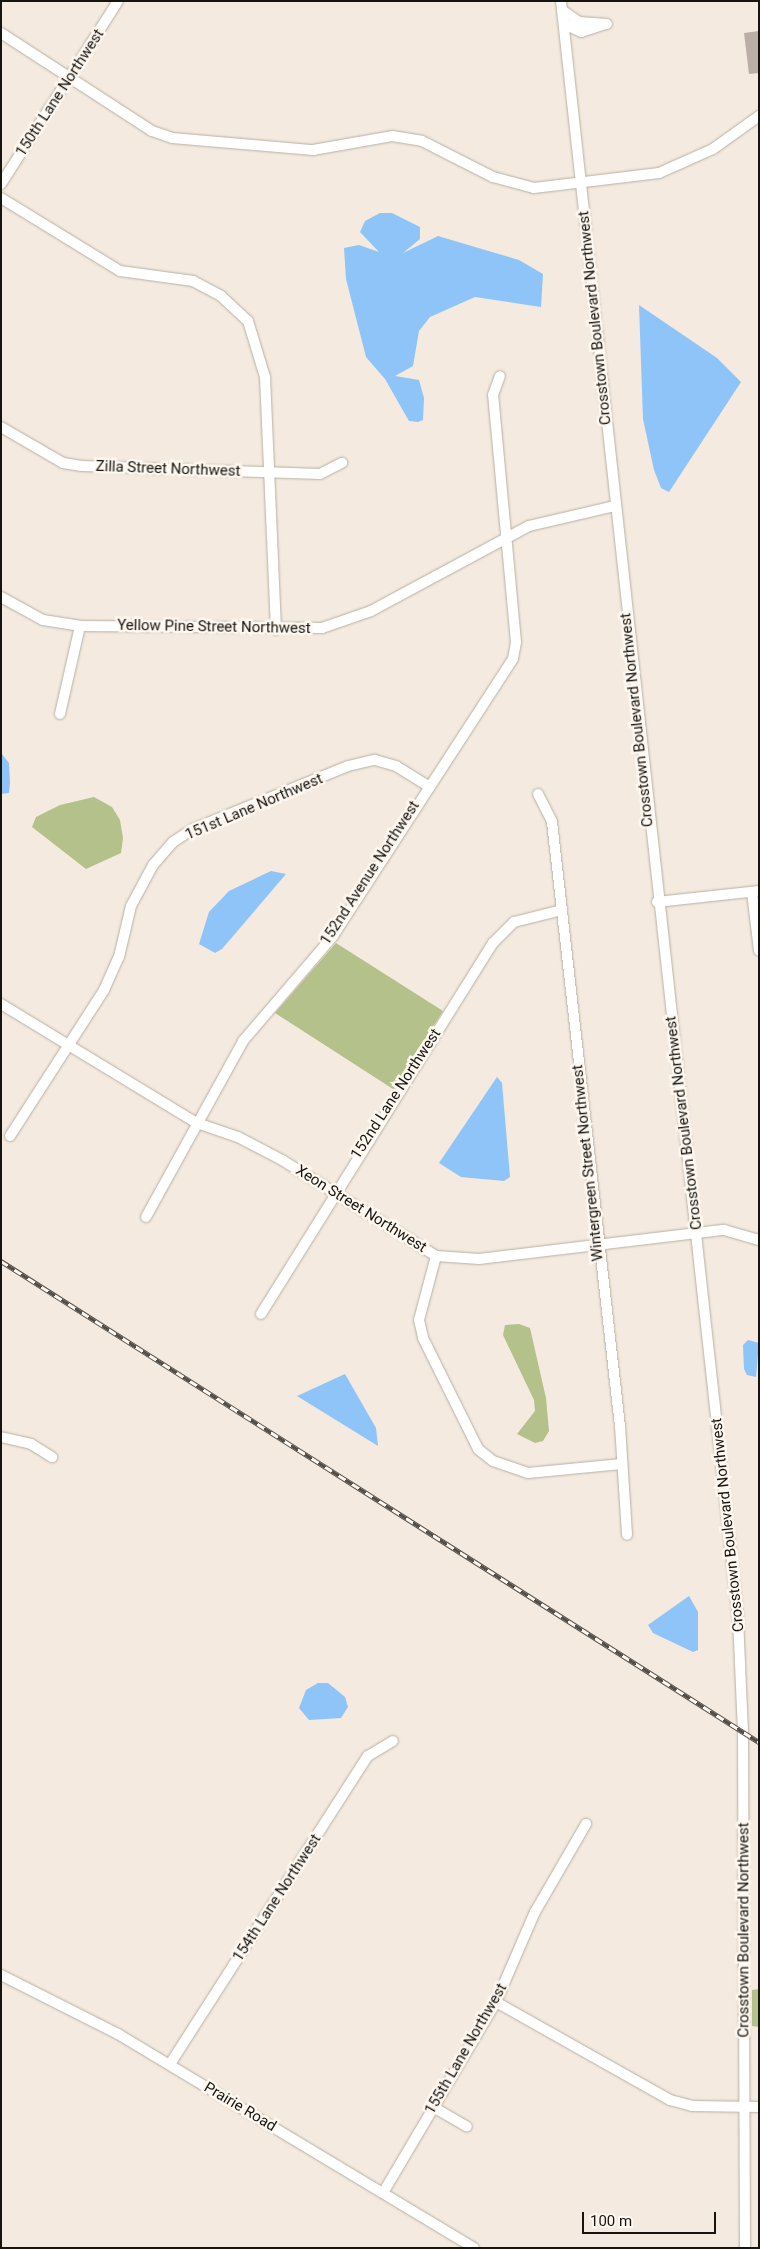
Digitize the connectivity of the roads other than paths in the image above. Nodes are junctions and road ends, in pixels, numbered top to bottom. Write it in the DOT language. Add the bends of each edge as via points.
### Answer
graph roads {
  1 [pos="118,1"];
  2 [pos="561,6"];
  3 [pos="564,24"];
  4 [pos="1,33"];
  5 [pos="71,77"];
  6 [pos="759,116"];
  7 [pos="1,184"];
  8 [pos="581,184"];
  9 [pos="1,198"];
  10 [pos="500,376"];
  11 [pos="1,427"];
  12 [pos="342,463"];
  13 [pos="269,472"];
  14 [pos="616,506"];
  15 [pos="507,535"];
  16 [pos="1,597"];
  17 [pos="80,626"];
  18 [pos="276,630"];
  19 [pos="60,714"];
  20 [pos="427,785"];
  21 [pos="538,794"];
  22 [pos="755,891"];
  23 [pos="657,902"];
  24 [pos="562,910"];
  25 [pos="759,951"];
  26 [pos="1,1004"];
  27 [pos="66,1047"];
  28 [pos="197,1123"];
  29 [pos="10,1136"];
  30 [pos="332,1194"];
  31 [pos="146,1217"];
  32 [pos="697,1234"];
  33 [pos="759,1240"];
  34 [pos="597,1247"];
  35 [pos="436,1256"];
  36 [pos="261,1314"];
  37 [pos="1,1437"];
  38 [pos="52,1456"];
  39 [pos="622,1464"];
  40 [pos="627,1535"];
  41 [pos="393,1741"];
  42 [pos="586,1824"];
  43 [pos="1,1975"];
  44 [pos="496,2002"];
  45 [pos="170,2064"];
  46 [pos="433,2107"];
  47 [pos="745,2107"];
  48 [pos="759,2107"];
  49 [pos="467,2128"];
  50 [pos="383,2193"];
  51 [pos="474,2248"];
  52 [pos="745,2248"];
  1 -- 5 [label="street, 150th Lane Northwest"];
  2 -- 3 [label="street, Crosstown Boulevard Northwest"];
  2 -- 3 [label="street" via="578,22 607,24 581,32"];
  3 -- 8 [label="street, Crosstown Boulevard Northwest"];
  4 -- 5 [label="street"];
  5 -- 7 [label="street, 150th Lane Northwest"];
  5 -- 8 [label="street" via="152,131 172,138 313,150 392,136 422,141 518,185"];
  6 -- 8 [label="street" via="714,149 673,168 638,178"];
  8 -- 14 [label="street, Crosstown Boulevard Northwest"];
  9 -- 13 [label="street" via="120,271 193,281 238,310 248,321 261,355"];
  10 -- 15 [label="street" via="493,395"];
  11 -- 13 [label="street, Zilla Street Northwest" via="63,463"];
  12 -- 13 [label="street, Zilla Street Northwest" via="320,474"];
  13 -- 18 [label="street"];
  14 -- 15 [label="street, Yellow Pine Street Northwest" via="561,515"];
  14 -- 23 [label="street, Crosstown Boulevard Northwest"];
  15 -- 18 [label="street, Yellow Pine Street Northwest" via="371,611 322,628"];
  15 -- 20 [label="street, 152nd Avenue Northwest" via="516,642 513,659 474,723"];
  16 -- 17 [label="street, Yellow Pine Street Northwest" via="43,620"];
  17 -- 18 [label="street, Yellow Pine Street Northwest"];
  17 -- 19 [label="street"];
  20 -- 27 [label="street, 151st Lane Northwest" via="396,766 375,760 348,766 193,829 173,842 141,885 131,906 115,970"];
  20 -- 28 [label="street, 152nd Avenue Northwest" via="332,936 243,1041"];
  21 -- 24 [label="street, Wintergreen Street Northwest" via="552,822"];
  22 -- 23 [label="street"];
  22 -- 25 [label="street"];
  23 -- 32 [label="street, Crosstown Boulevard Northwest"];
  24 -- 30 [label="street, 152nd Lane Northwest" via="530,916 503,930"];
  24 -- 34 [label="street, Wintergreen Street Northwest"];
  26 -- 27 [label="street, Xeon Street Northwest"];
  27 -- 28 [label="street, Xeon Street Northwest"];
  27 -- 29 [label="street, 151st Lane Northwest"];
  28 -- 30 [label="street, Xeon Street Northwest" via="259,1147"];
  28 -- 31 [label="street, 152nd Avenue Northwest"];
  30 -- 35 [label="street, Xeon Street Northwest"];
  30 -- 36 [label="street, 152nd Lane Northwest"];
  32 -- 33 [label="street, Xeon Street Northwest" via="734,1231"];
  32 -- 34 [label="street, Xeon Street Northwest"];
  32 -- 47 [label="street, Crosstown Boulevard Northwest" via="741,1663"];
  34 -- 35 [label="street, Xeon Street Northwest" via="467,1260"];
  34 -- 39 [label="street, Wintergreen Street Northwest"];
  35 -- 39 [label="street" via="419,1320 423,1338 478,1449 493,1461 528,1473"];
  37 -- 38 [label="street" via="31,1444"];
  39 -- 40 [label="street, Wintergreen Street Northwest"];
  41 -- 45 [label="street, 154th Lane Northwest" via="368,1756"];
  42 -- 44 [label="street, 155th Lane Northwest" via="535,1912"];
  43 -- 45 [label="street, Prairie Road"];
  44 -- 46 [label="street, 155th Lane Northwest"];
  44 -- 47 [label="street" via="670,2100 692,2106"];
  45 -- 50 [label="street, Prairie Road"];
  46 -- 49 [label="street"];
  46 -- 50 [label="street, 155th Lane Northwest"];
  47 -- 48 [label="street"];
  47 -- 52 [label="street, Crosstown Boulevard Northwest"];
  50 -- 51 [label="street, Prairie Road"];
}
